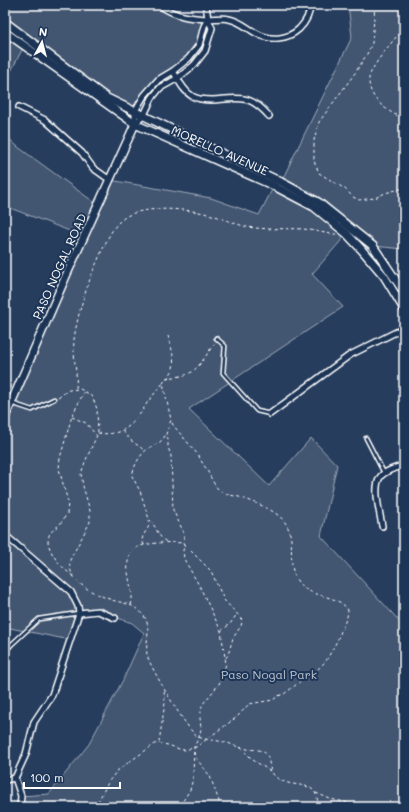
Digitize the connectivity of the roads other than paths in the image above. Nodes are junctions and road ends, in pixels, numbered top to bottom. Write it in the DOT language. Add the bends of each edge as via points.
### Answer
graph roads {
  1 [pos="159,5"];
  2 [pos="206,5"];
  3 [pos="310,5"];
  4 [pos="208,19"];
  5 [pos="5,22"];
  6 [pos="5,32"];
  7 [pos="173,71"];
  8 [pos="178,78"];
  9 [pos="19,107"];
  10 [pos="135,111"];
  11 [pos="144,115"];
  12 [pos="269,116"];
  13 [pos="135,124"];
  14 [pos="110,180"];
  15 [pos="404,292"];
  16 [pos="404,309"];
  17 [pos="404,328"];
  18 [pos="217,339"];
  19 [pos="54,399"];
  20 [pos="8,402"];
  21 [pos="270,414"];
  22 [pos="5,417"];
  23 [pos="366,438"];
  24 [pos="404,466"];
  25 [pos="384,473"];
  26 [pos="382,526"];
  27 [pos="5,535"];
  28 [pos="79,613"];
  29 [pos="115,618"];
  30 [pos="5,652"];
  31 [pos="15,778"];
  32 [pos="5,780"];
  33 [pos="20,807"];
  1 -- 4 [label="street" via="183,17"];
  2 -- 4 [label="street"];
  3 -- 4 [label="street" via="306,22 285,38 271,38 258,34 236,20"];
  4 -- 7 [label="street" via="199,45 189,58"];
  4 -- 8 [label="street" via="212,28 205,51"];
  5 -- 10 [label="street, MORELLO AVENUE" via="107,98"];
  6 -- 13 [label="street, MORELLO AVENUE"];
  7 -- 8 [label="street"];
  7 -- 10 [label="street" via="158,80"];
  8 -- 11 [label="street" via="160,88"];
  8 -- 12 [label="street" via="192,97 206,100 251,100 260,105"];
  9 -- 14 [label="street" via="46,120 82,153 93,168"];
  10 -- 11 [label="street, MORELLO AVENUE"];
  10 -- 13 [label="street"];
  11 -- 13 [label="street"];
  11 -- 15 [label="street, MORELLO AVENUE" via="318,202 373,246"];
  13 -- 14 [label="street, PASO NOGAL ROAD"];
  13 -- 16 [label="street, MORELLO AVENUE" via="274,186 314,207 347,234 384,276"];
  14 -- 20 [label="street, PASO NOGAL ROAD" via="26,372"];
  17 -- 21 [label="street" via="350,354"];
  18 -- 21 [label="lane" via="225,346 223,373 257,411"];
  19 -- 20 [label="lane" via="32,410"];
  20 -- 22 [label="street, PASO NOGAL ROAD"];
  23 -- 25 [label="lane"];
  24 -- 25 [label="street"];
  25 -- 26 [label="street" via="378,481 377,490"];
  27 -- 28 [label="street" via="72,592"];
  28 -- 29 [label="street" via="98,611"];
  28 -- 30 [label="lane" via="39,619"];
  28 -- 31 [label="street" via="52,695 34,722 26,754"];
  31 -- 32 [label="street"];
  31 -- 33 [label="street" via="21,796"];
}
